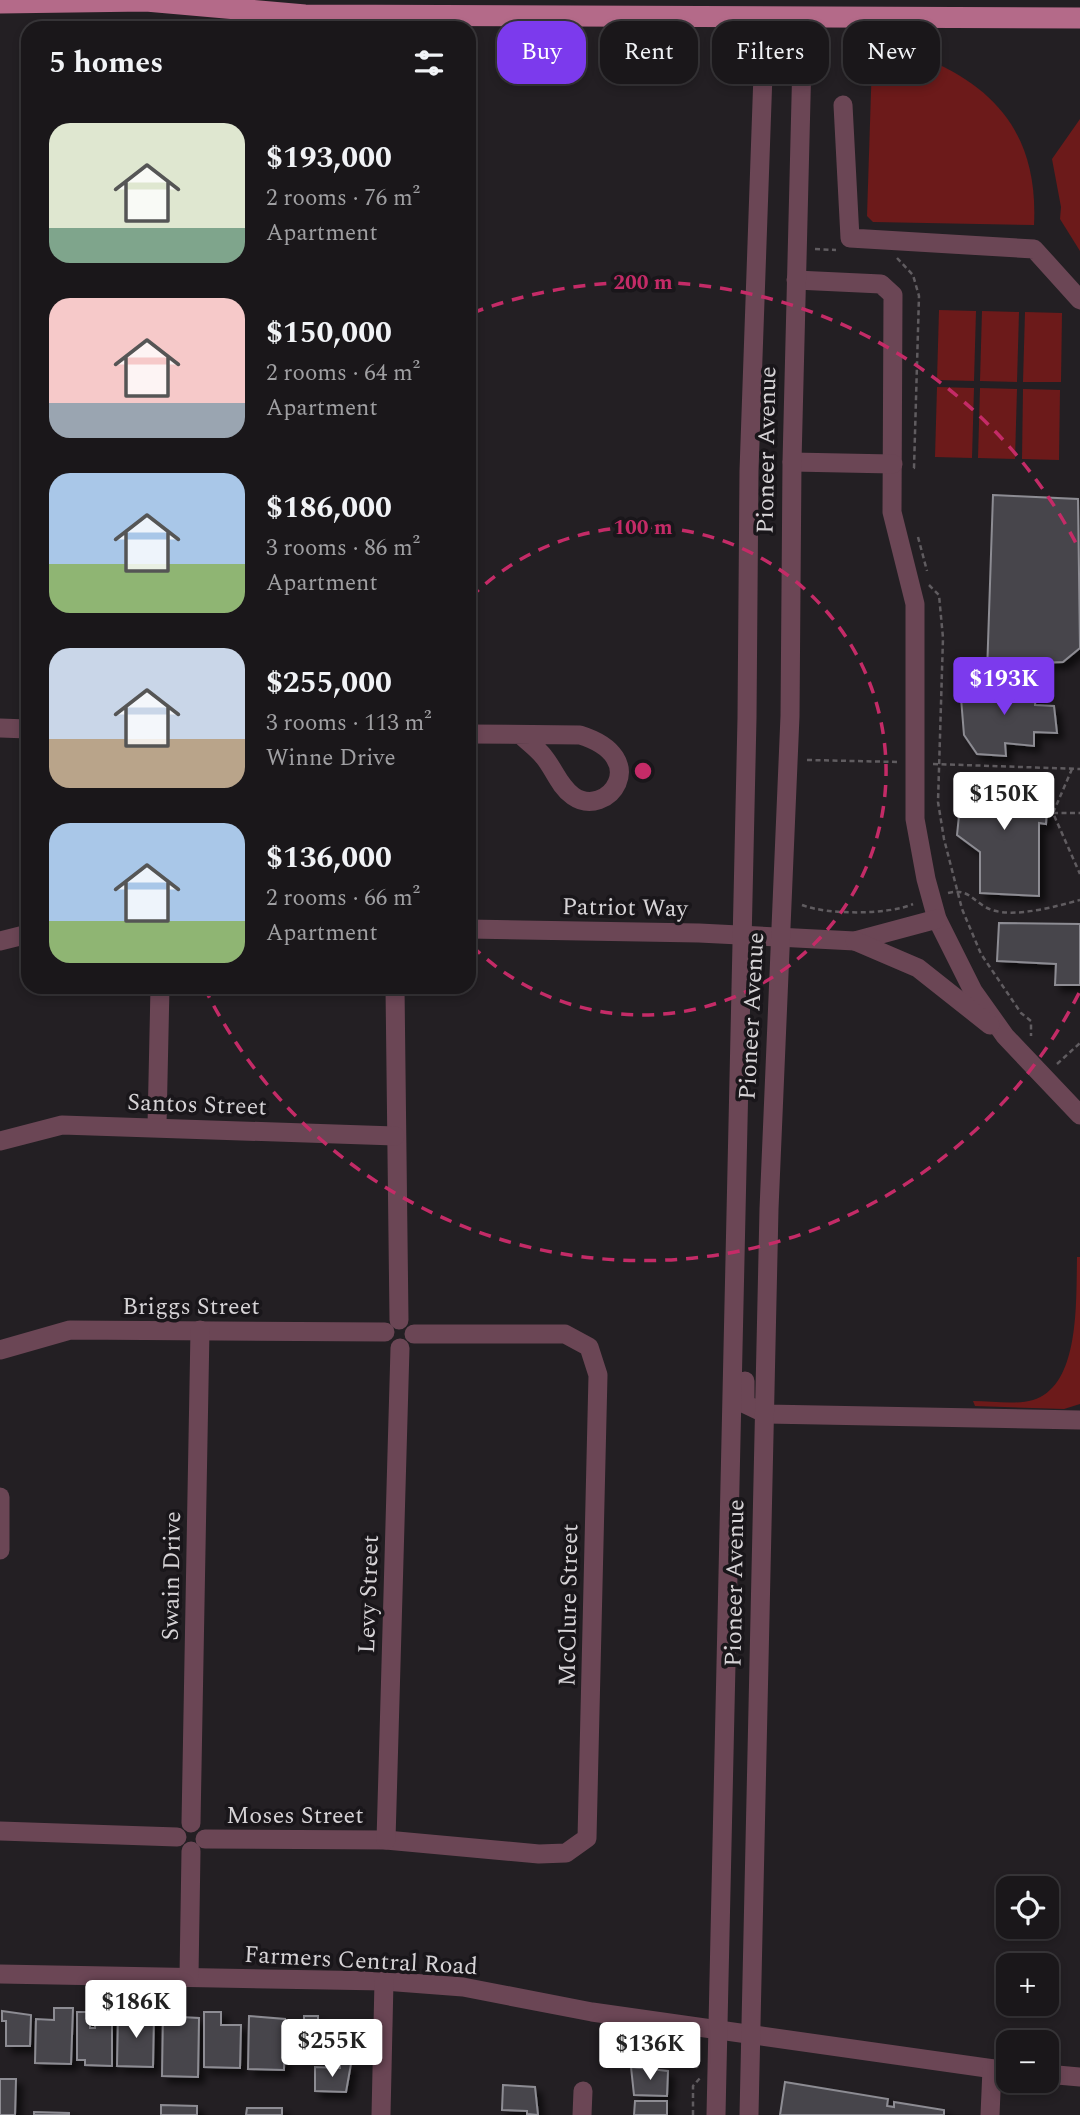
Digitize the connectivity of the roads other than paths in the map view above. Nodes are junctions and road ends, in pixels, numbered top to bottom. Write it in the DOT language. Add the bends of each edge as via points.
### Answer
graph roads {
  1 [pos="0,3"];
  2 [pos="765,9"];
  3 [pos="803,9"];
  4 [pos="1080,18"];
  5 [pos="843,105"];
  6 [pos="796,280"];
  7 [pos="1080,300"];
  8 [pos="792,462"];
  9 [pos="893,464"];
  10 [pos="0,728"];
  11 [pos="21,729"];
  12 [pos="476,734"];
  13 [pos="521,735"];
  14 [pos="937,919"];
  15 [pos="476,929"];
  16 [pos="742,934"];
  17 [pos="21,936"];
  18 [pos="780,937"];
  19 [pos="0,941"];
  20 [pos="855,941"];
  21 [pos="160,994"];
  22 [pos="395,994"];
  23 [pos="1005,1036"];
  24 [pos="1080,1115"];
  25 [pos="157,1126"];
  26 [pos="395,1136"];
  27 [pos="0,1141"];
  28 [pos="734,1296"];
  29 [pos="392,1326"];
  30 [pos="200,1330"];
  31 [pos="407,1341"];
  32 [pos="0,1350"];
  33 [pos="766,1414"];
  34 [pos="1080,1420"];
  35 [pos="0,1497"];
  36 [pos="0,1550"];
  37 [pos="0,1830"];
  38 [pos="386,1840"];
  39 [pos="191,1843"];
  40 [pos="0,1974"];
  41 [pos="189,1976"];
  42 [pos="384,1982"];
  43 [pos="718,2030"];
  44 [pos="751,2034"];
  45 [pos="996,2069"];
  46 [pos="1059,2075"];
  47 [pos="1080,2077"];
  48 [pos="996,2088"];
  49 [pos="583,2091"];
  50 [pos="381,2115"];
  51 [pos="582,2115"];
  52 [pos="716,2115"];
  53 [pos="749,2115"];
  54 [pos="990,2115"];
  1 -- 2 [label="main road" via="146,1 305,15"];
  2 -- 3 [label="main road"];
  2 -- 16 [label="street, Pioneer Avenue" via="748,471"];
  3 -- 4 [label="main road"];
  3 -- 6 [label="street, Pioneer Avenue"];
  5 -- 7 [label="street" via="850,238 1034,249"];
  6 -- 8 [label="street, Pioneer Avenue"];
  6 -- 9 [label="street" via="881,284 892,292"];
  8 -- 9 [label="street"];
  8 -- 18 [label="street, Pioneer Avenue" via="790,716"];
  9 -- 14 [label="street" via="892,512 915,604 904,765"];
  10 -- 11 [label="street"];
  12 -- 13 [label="street"];
  13 -- 13 [label="street" via="580,735 610,748 619,763 613,791 600,800 585,802 572,795 545,757"];
  14 -- 20 [label="street"];
  14 -- 23 [label="street" via="973,991"];
  15 -- 16 [label="street, Patriot Way"];
  16 -- 18 [label="street, Patriot Way"];
  16 -- 28 [label="street, Pioneer Avenue"];
  17 -- 19 [label="street"];
  18 -- 20 [label="street, Patriot Way"];
  18 -- 33 [label="street, Pioneer Avenue"];
  20 -- 23 [label="street" via="918,968"];
  21 -- 25 [label="street"];
  22 -- 26 [label="street"];
  23 -- 24 [label="street"];
  25 -- 26 [label="street, Santos Street"];
  25 -- 27 [label="street, Santos Street" via="62,1125"];
  26 -- 29 [label="street"];
  28 -- 33 [label="street" via="746,1312 744,1404"];
  28 -- 43 [label="street, Pioneer Avenue"];
  29 -- 30 [label="street, Briggs Street"];
  29 -- 31 [label="street" via="411,1325"];
  30 -- 32 [label="street, Briggs Street" via="70,1330"];
  30 -- 39 [label="street, Swain Drive" via="191,1823 203,1830"];
  31 -- 38 [label="street, Levy Street"];
  31 -- 38 [label="street, McClure Street" via="565,1334 589,1347 597,1375 587,1838 566,1853 539,1854"];
  33 -- 34 [label="street"];
  33 -- 44 [label="street, Pioneer Avenue"];
  35 -- 36 [label="street"];
  37 -- 39 [label="street, Moses Street"];
  38 -- 39 [label="street, Moses Street"];
  39 -- 41 [label="street"];
  40 -- 41 [label="street, Farmers Central Road"];
  41 -- 42 [label="street, Farmers Central Road"];
  42 -- 43 [label="street, Farmers Central Road" via="463,1987"];
  42 -- 50 [label="street"];
  43 -- 44 [label="street, Farmers Central Road"];
  43 -- 52 [label="street, Pioneer Avenue"];
  44 -- 45 [label="street, Farmers Central Road"];
  44 -- 53 [label="street, Pioneer Avenue"];
  46 -- 47 [label="street"];
  48 -- 54 [label="street"];
  49 -- 51 [label="street"];
}
